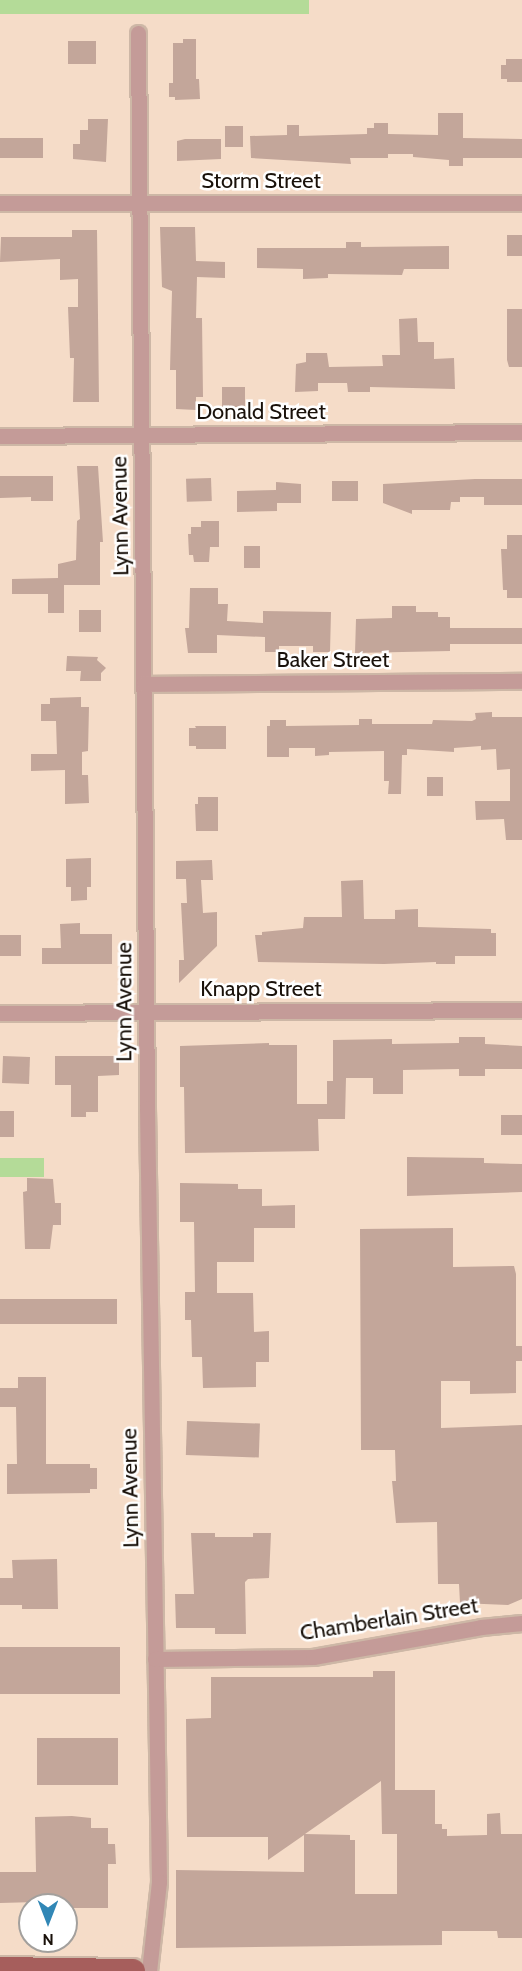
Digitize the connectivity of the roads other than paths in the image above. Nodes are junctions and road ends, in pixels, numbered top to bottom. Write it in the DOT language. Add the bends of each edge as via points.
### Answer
graph roads {
  1 [pos="138,33"];
  2 [pos="0,203"];
  3 [pos="140,203"];
  4 [pos="522,203"];
  5 [pos="522,432"];
  6 [pos="142,435"];
  7 [pos="0,436"];
  8 [pos="522,681"];
  9 [pos="144,684"];
  10 [pos="522,1010"];
  11 [pos="146,1012"];
  12 [pos="0,1014"];
  13 [pos="522,1623"];
  14 [pos="155,1659"];
  15 [pos="0,1969"];
  16 [pos="133,1971"];
  17 [pos="149,1971"];
  1 -- 3 [label="street, Lynn Avenue"];
  2 -- 3 [label="street, Storm Street"];
  3 -- 4 [label="street, Storm Street"];
  3 -- 6 [label="street, Lynn Avenue"];
  5 -- 6 [label="street, Donald Street"];
  6 -- 7 [label="street, Donald Street"];
  6 -- 9 [label="street, Lynn Avenue"];
  8 -- 9 [label="street, Baker Street"];
  9 -- 11 [label="street, Lynn Avenue"];
  10 -- 11 [label="street, Knapp Street"];
  11 -- 12 [label="street, Knapp Street"];
  11 -- 14 [label="street, Lynn Avenue"];
  13 -- 14 [label="street, Chamberlain Street" via="313,1657"];
  14 -- 17 [label="street, Lynn Avenue" via="159,1886"];
  15 -- 16 [label="main road"];
}
